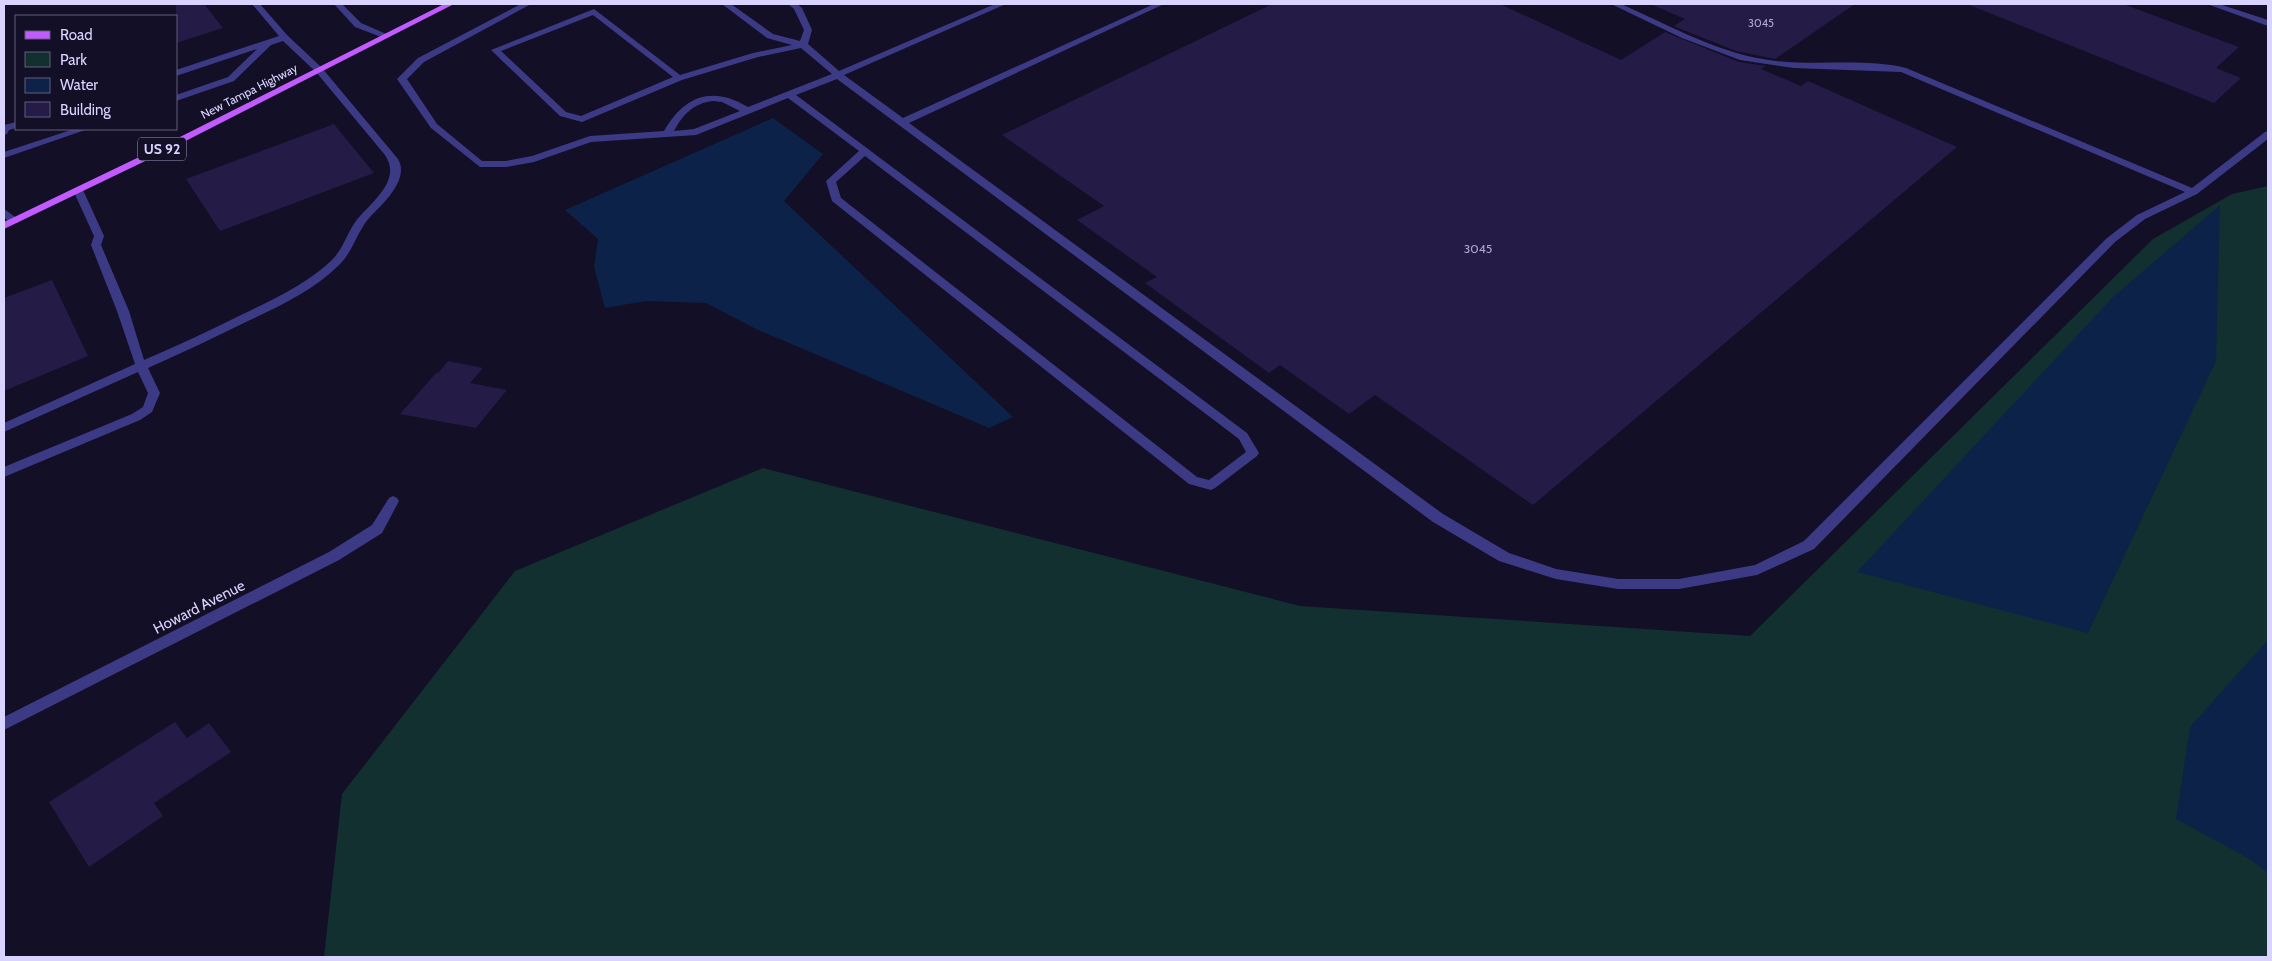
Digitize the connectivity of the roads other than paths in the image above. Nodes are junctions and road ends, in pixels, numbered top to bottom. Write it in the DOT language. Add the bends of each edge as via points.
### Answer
graph roads {
  1 [pos="256,4"];
  2 [pos="338,4"];
  3 [pos="450,4"];
  4 [pos="527,4"];
  5 [pos="726,4"];
  6 [pos="792,4"];
  7 [pos="1002,4"];
  8 [pos="1160,4"];
  9 [pos="1615,4"];
  10 [pos="2211,4"];
  11 [pos="2268,23"];
  12 [pos="387,36"];
  13 [pos="284,37"];
  14 [pos="268,43"];
  15 [pos="803,45"];
  16 [pos="318,70"];
  17 [pos="178,72"];
  18 [pos="838,75"];
  19 [pos="679,78"];
  20 [pos="789,94"];
  21 [pos="178,97"];
  22 [pos="747,111"];
  23 [pos="902,122"];
  24 [pos="80,130"];
  25 [pos="668,132"];
  26 [pos="2268,134"];
  27 [pos="866,151"];
  28 [pos="4,155"];
  29 [pos="78,190"];
  30 [pos="2193,192"];
  31 [pos="4,212"];
  32 [pos="9,224"];
  33 [pos="141,365"];
  34 [pos="4,428"];
  35 [pos="4,472"];
  36 [pos="393,501"];
  37 [pos="4,724"];
  1 -- 13 [label="street"];
  2 -- 12 [label="street" via="358,25"];
  3 -- 12 [label="main road, New Tampa Highway / US 92"];
  4 -- 25 [label="street" via="421,60 402,79 434,126 480,164 534,159 590,138"];
  5 -- 15 [label="street" via="770,36"];
  6 -- 15 [label="street" via="798,8 808,30"];
  7 -- 18 [label="street"];
  8 -- 23 [label="street"];
  9 -- 30 [label="street" via="1727,53 1756,61 1816,67 1879,66 1903,70"];
  10 -- 11 [label="street"];
  12 -- 16 [label="main road, New Tampa Highway / US 92"];
  13 -- 14 [label="street"];
  13 -- 16 [label="street"];
  14 -- 17 [label="street"];
  14 -- 21 [label="street" via="231,79"];
  15 -- 18 [label="street"];
  15 -- 19 [label="street"];
  16 -- 29 [label="main road, New Tampa Highway / US 92"];
  16 -- 33 [label="street" via="388,153 396,166 392,184 356,226 349,244 336,262 310,281 265,308"];
  18 -- 20 [label="street"];
  18 -- 23 [label="street"];
  19 -- 19 [label="street" via="582,120 563,114 495,50 594,12"];
  20 -- 22 [label="street"];
  20 -- 27 [label="street"];
  22 -- 25 [label="street" via="696,132"];
  22 -- 25 [label="street" via="729,100 700,100 681,111"];
  23 -- 30 [label="street" via="1438,518 1504,557 1556,574 1618,584 1679,584 1757,570 1809,545 2111,240 2142,217"];
  24 -- 28 [label="street"];
  26 -- 30 [label="street"];
  27 -- 27 [label="street" via="1243,436 1253,453 1211,485 1193,481 836,199 831,181"];
  29 -- 32 [label="main road, New Tampa Highway / US 92"];
  29 -- 33 [label="street" via="99,236 96,244"];
  31 -- 32 [label="street"];
  33 -- 34 [label="street"];
  33 -- 35 [label="street" via="154,393 148,409 136,417"];
  36 -- 37 [label="street, Howard Avenue" via="377,529 334,556"];
}
